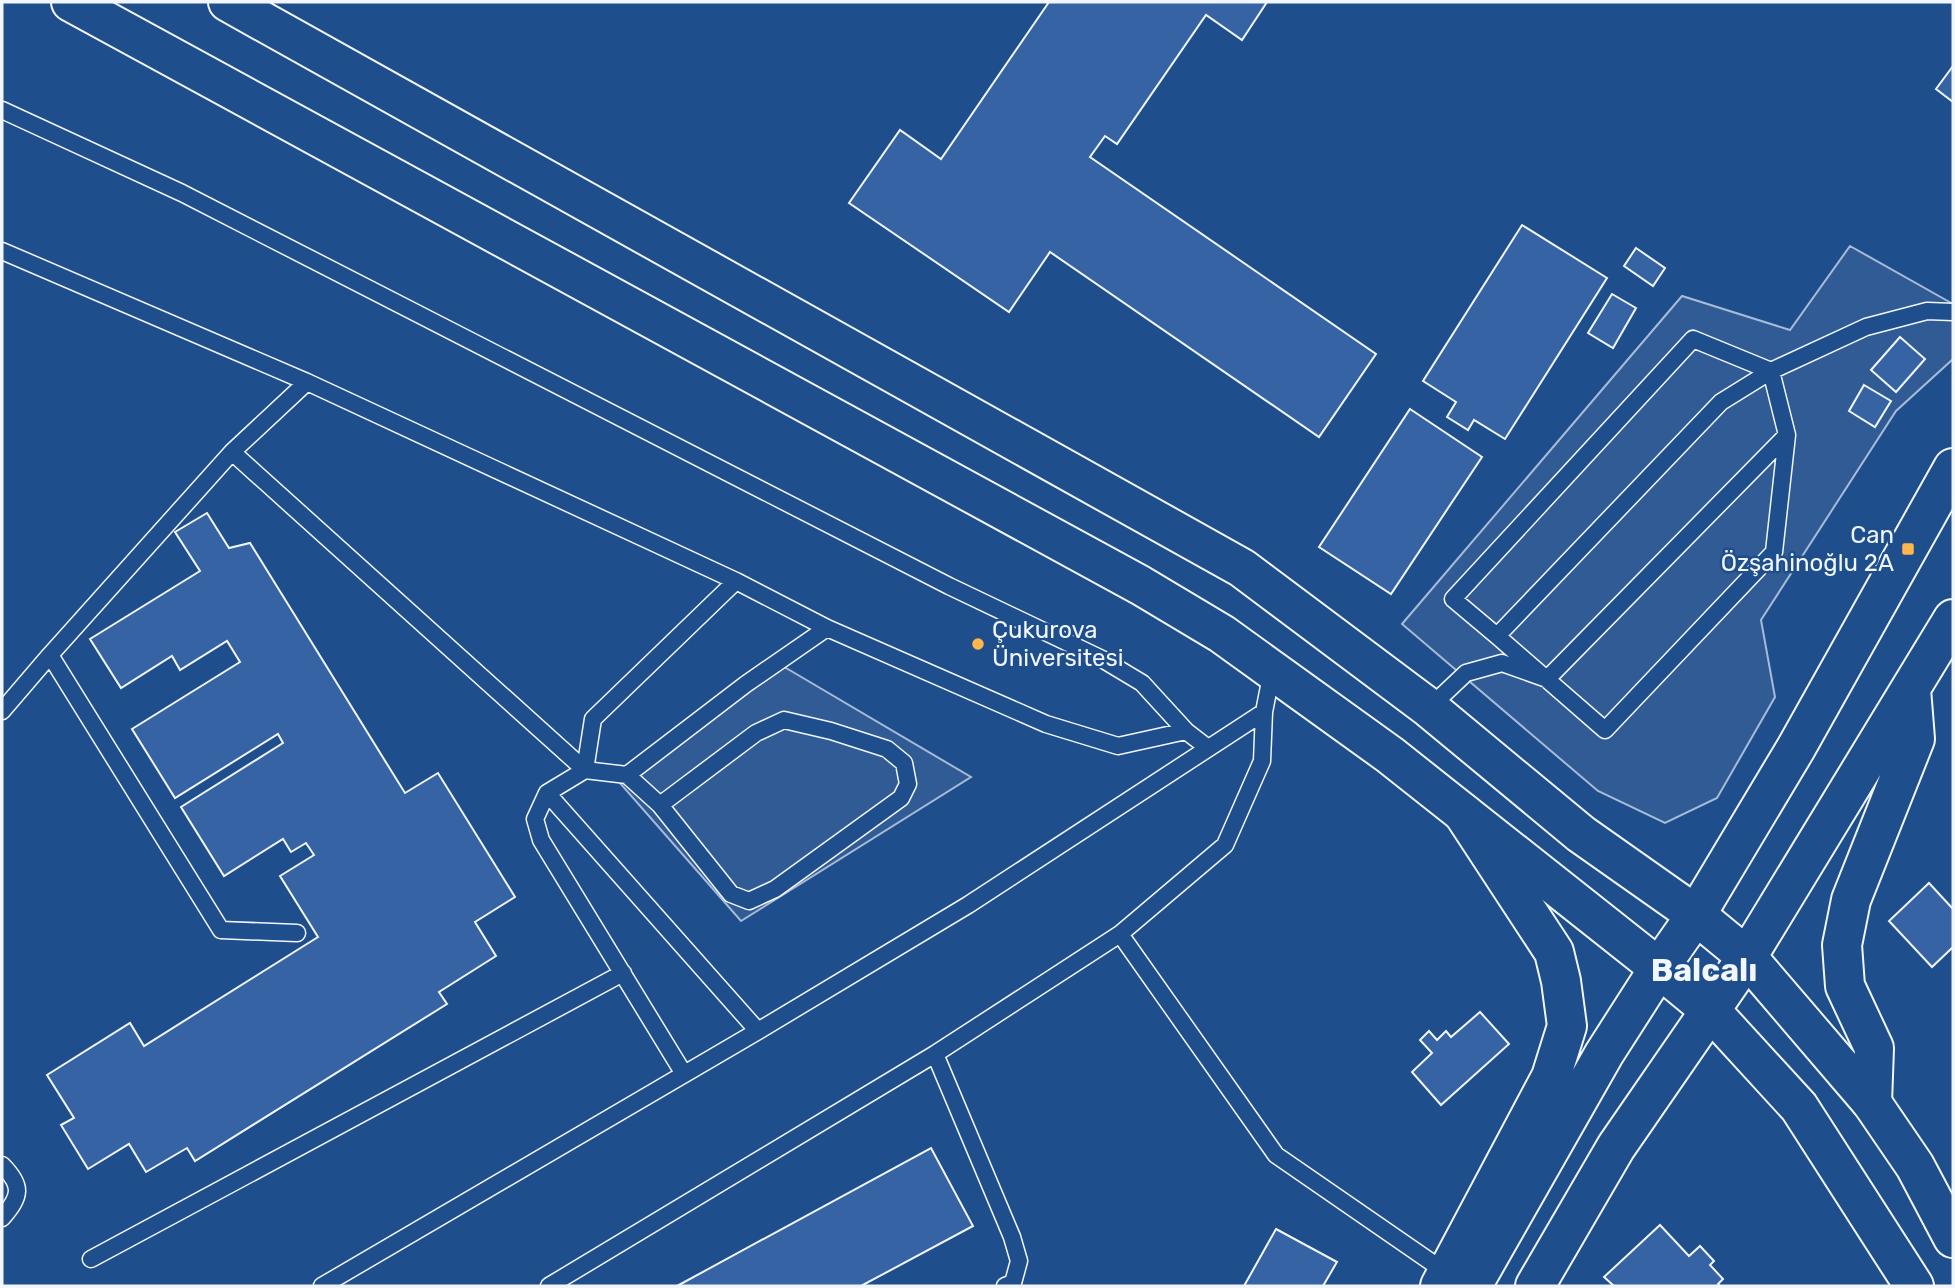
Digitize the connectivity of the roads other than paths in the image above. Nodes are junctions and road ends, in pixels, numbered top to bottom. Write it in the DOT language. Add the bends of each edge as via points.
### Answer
graph roads {
  1 [pos="71,2"];
  2 [pos="228,2"];
  3 [pos="2,110"];
  4 [pos="2,251"];
  5 [pos="1953,312"];
  6 [pos="1771,371"];
  7 [pos="307,382"];
  8 [pos="1787,435"];
  9 [pos="232,452"];
  10 [pos="1953,468"];
  11 [pos="736,581"];
  12 [pos="827,628"];
  13 [pos="1497,636"];
  14 [pos="1945,641"];
  15 [pos="50,655"];
  16 [pos="1272,670"];
  17 [pos="1547,679"];
  18 [pos="1911,690"];
  19 [pos="1429,708"];
  20 [pos="2,711"];
  21 [pos="1264,712"];
  22 [pos="1186,731"];
  23 [pos="1208,748"];
  24 [pos="585,770"];
  25 [pos="626,775"];
  26 [pos="547,793"];
  27 [pos="660,805"];
  28 [pos="1462,813"];
  29 [pos="1696,915"];
  30 [pos="297,933"];
  31 [pos="1120,933"];
  32 [pos="1746,957"];
  33 [pos="1659,968"];
  34 [pos="623,973"];
  35 [pos="1711,1011"];
  36 [pos="758,1031"];
  37 [pos="940,1051"];
  38 [pos="684,1074"];
  39 [pos="1872,1103"];
  40 [pos="2,1165"];
  41 [pos="2,1218"];
  42 [pos="1953,1238"];
  43 [pos="91,1259"];
  44 [pos="1453,1282"];
  45 [pos="322,1286"];
  46 [pos="549,1286"];
  47 [pos="1005,1286"];
  48 [pos="1535,1286"];
  49 [pos="1914,1286"];
  1 -- 16 [label="street" via="1140,585"];
  2 -- 19 [label="street" via="1242,568"];
  3 -- 22 [label="lane" via="182,193 949,586 1102,659 1142,683"];
  4 -- 7 [label="lane"];
  5 -- 6 [label="lane" via="1927,311 1866,327"];
  6 -- 8 [label="lane"];
  6 -- 13 [label="lane" via="1721,402"];
  6 -- 13 [label="lane" via="1693,339 1452,599"];
  7 -- 9 [label="lane"];
  7 -- 11 [label="lane"];
  8 -- 17 [label="lane"];
  8 -- 17 [label="lane" via="1774,552 1605,730"];
  9 -- 15 [label="lane"];
  9 -- 24 [label="lane"];
  10 -- 29 [label="street"];
  11 -- 12 [label="lane"];
  11 -- 24 [label="lane" via="593,719"];
  12 -- 22 [label="lane" via="1046,724 1118,747"];
  12 -- 25 [label="lane"];
  13 -- 17 [label="lane"];
  14 -- 18 [label="street"];
  15 -- 20 [label="lane"];
  15 -- 30 [label="lane" via="221,930"];
  16 -- 21 [label="lane"];
  16 -- 28 [label="street" via="1391,755"];
  17 -- 19 [label="lane" via="1502,663 1466,673"];
  18 -- 32 [label="street"];
  18 -- 39 [label="street" via="1915,739 1850,900 1843,945 1845,986 1874,1048"];
  19 -- 29 [label="street" via="1581,834"];
  21 -- 23 [label="lane"];
  21 -- 31 [label="lane" via="1262,761 1225,845"];
  22 -- 23 [label="lane"];
  23 -- 36 [label="lane" via="968,905"];
  24 -- 25 [label="lane"];
  24 -- 26 [label="lane"];
  25 -- 27 [label="lane"];
  26 -- 34 [label="lane" via="535,819 541,840"];
  26 -- 36 [label="lane"];
  27 -- 27 [label="lane" via="731,894 749,901 775,889 901,798 908,784 904,762 887,749 784,720 756,733"];
  28 -- 33 [label="street"];
  28 -- 44 [label="street" via="1553,952 1567,1026 1551,1077"];
  29 -- 32 [label="street"];
  29 -- 33 [label="street"];
  31 -- 37 [label="lane"];
  31 -- 44 [label="lane" via="1276,1155"];
  32 -- 35 [label="street"];
  32 -- 39 [label="street"];
  33 -- 35 [label="street"];
  33 -- 44 [label="street"];
  34 -- 38 [label="lane"];
  34 -- 43 [label="lane"];
  35 -- 48 [label="street" via="1616,1147"];
  35 -- 49 [label="street" via="1799,1107"];
  36 -- 38 [label="lane"];
  37 -- 46 [label="lane"];
  37 -- 47 [label="lane" via="935,1054 1019,1261 1013,1283"];
  38 -- 45 [label="lane"];
  39 -- 42 [label="street" via="1915,1166"];
  40 -- 41 [label="lane" via="18,1189 14,1204"];
}
